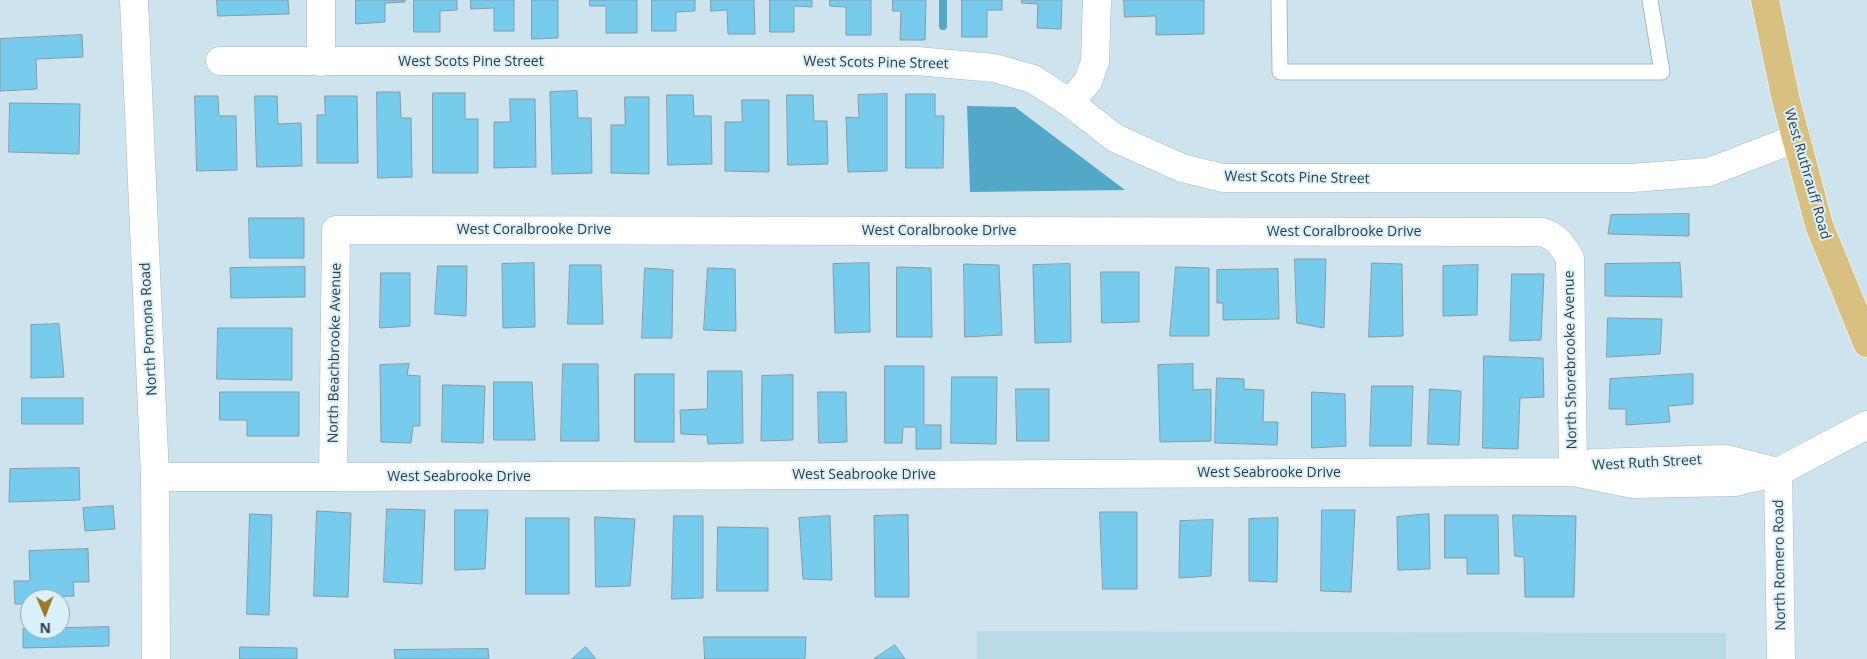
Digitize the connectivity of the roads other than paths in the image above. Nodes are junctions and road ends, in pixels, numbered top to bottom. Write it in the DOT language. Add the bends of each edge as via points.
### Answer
graph roads {
  1 [pos="134,0"];
  2 [pos="321,0"];
  3 [pos="1097,0"];
  4 [pos="1279,0"];
  5 [pos="1650,0"];
  6 [pos="1765,0"];
  7 [pos="220,62"];
  8 [pos="321,62"];
  9 [pos="1070,103"];
  10 [pos="1797,138"];
  11 [pos="336,230"];
  12 [pos="1542,232"];
  13 [pos="1867,343"];
  14 [pos="1867,426"];
  15 [pos="1573,472"];
  16 [pos="1778,472"];
  17 [pos="155,477"];
  18 [pos="333,477"];
  19 [pos="156,659"];
  20 [pos="1781,659"];
  1 -- 17 [label="street, North Pomona Road"];
  2 -- 8 [label="street"];
  3 -- 9 [label="street" via="1095,62 1088,81"];
  4 -- 5 [label="lane" via="1280,72 1662,72"];
  6 -- 10 [label="main road, West Ruthrauff Road"];
  7 -- 8 [label="street, West Scots Pine Street"];
  8 -- 9 [label="street, West Scots Pine Street" via="917,61 994,68 1034,79"];
  9 -- 10 [label="street, West Scots Pine Street" via="1115,138 1182,168 1223,178 1632,178 1709,172"];
  10 -- 13 [label="main road, West Ruthrauff Road" via="1819,225"];
  11 -- 12 [label="street, West Coralbrooke Drive"];
  11 -- 18 [label="street, North Beachbrooke Avenue"];
  12 -- 15 [label="street, North Shorebrooke Avenue" via="1552,235 1570,258"];
  14 -- 16 [label="street"];
  15 -- 16 [label="street, West Ruth Street" via="1593,463 1726,459"];
  15 -- 18 [label="street, West Seabrooke Drive"];
  16 -- 20 [label="street, North Romero Road"];
  17 -- 18 [label="street, West Seabrooke Drive"];
  17 -- 19 [label="street, North Pomona Road"];
}
